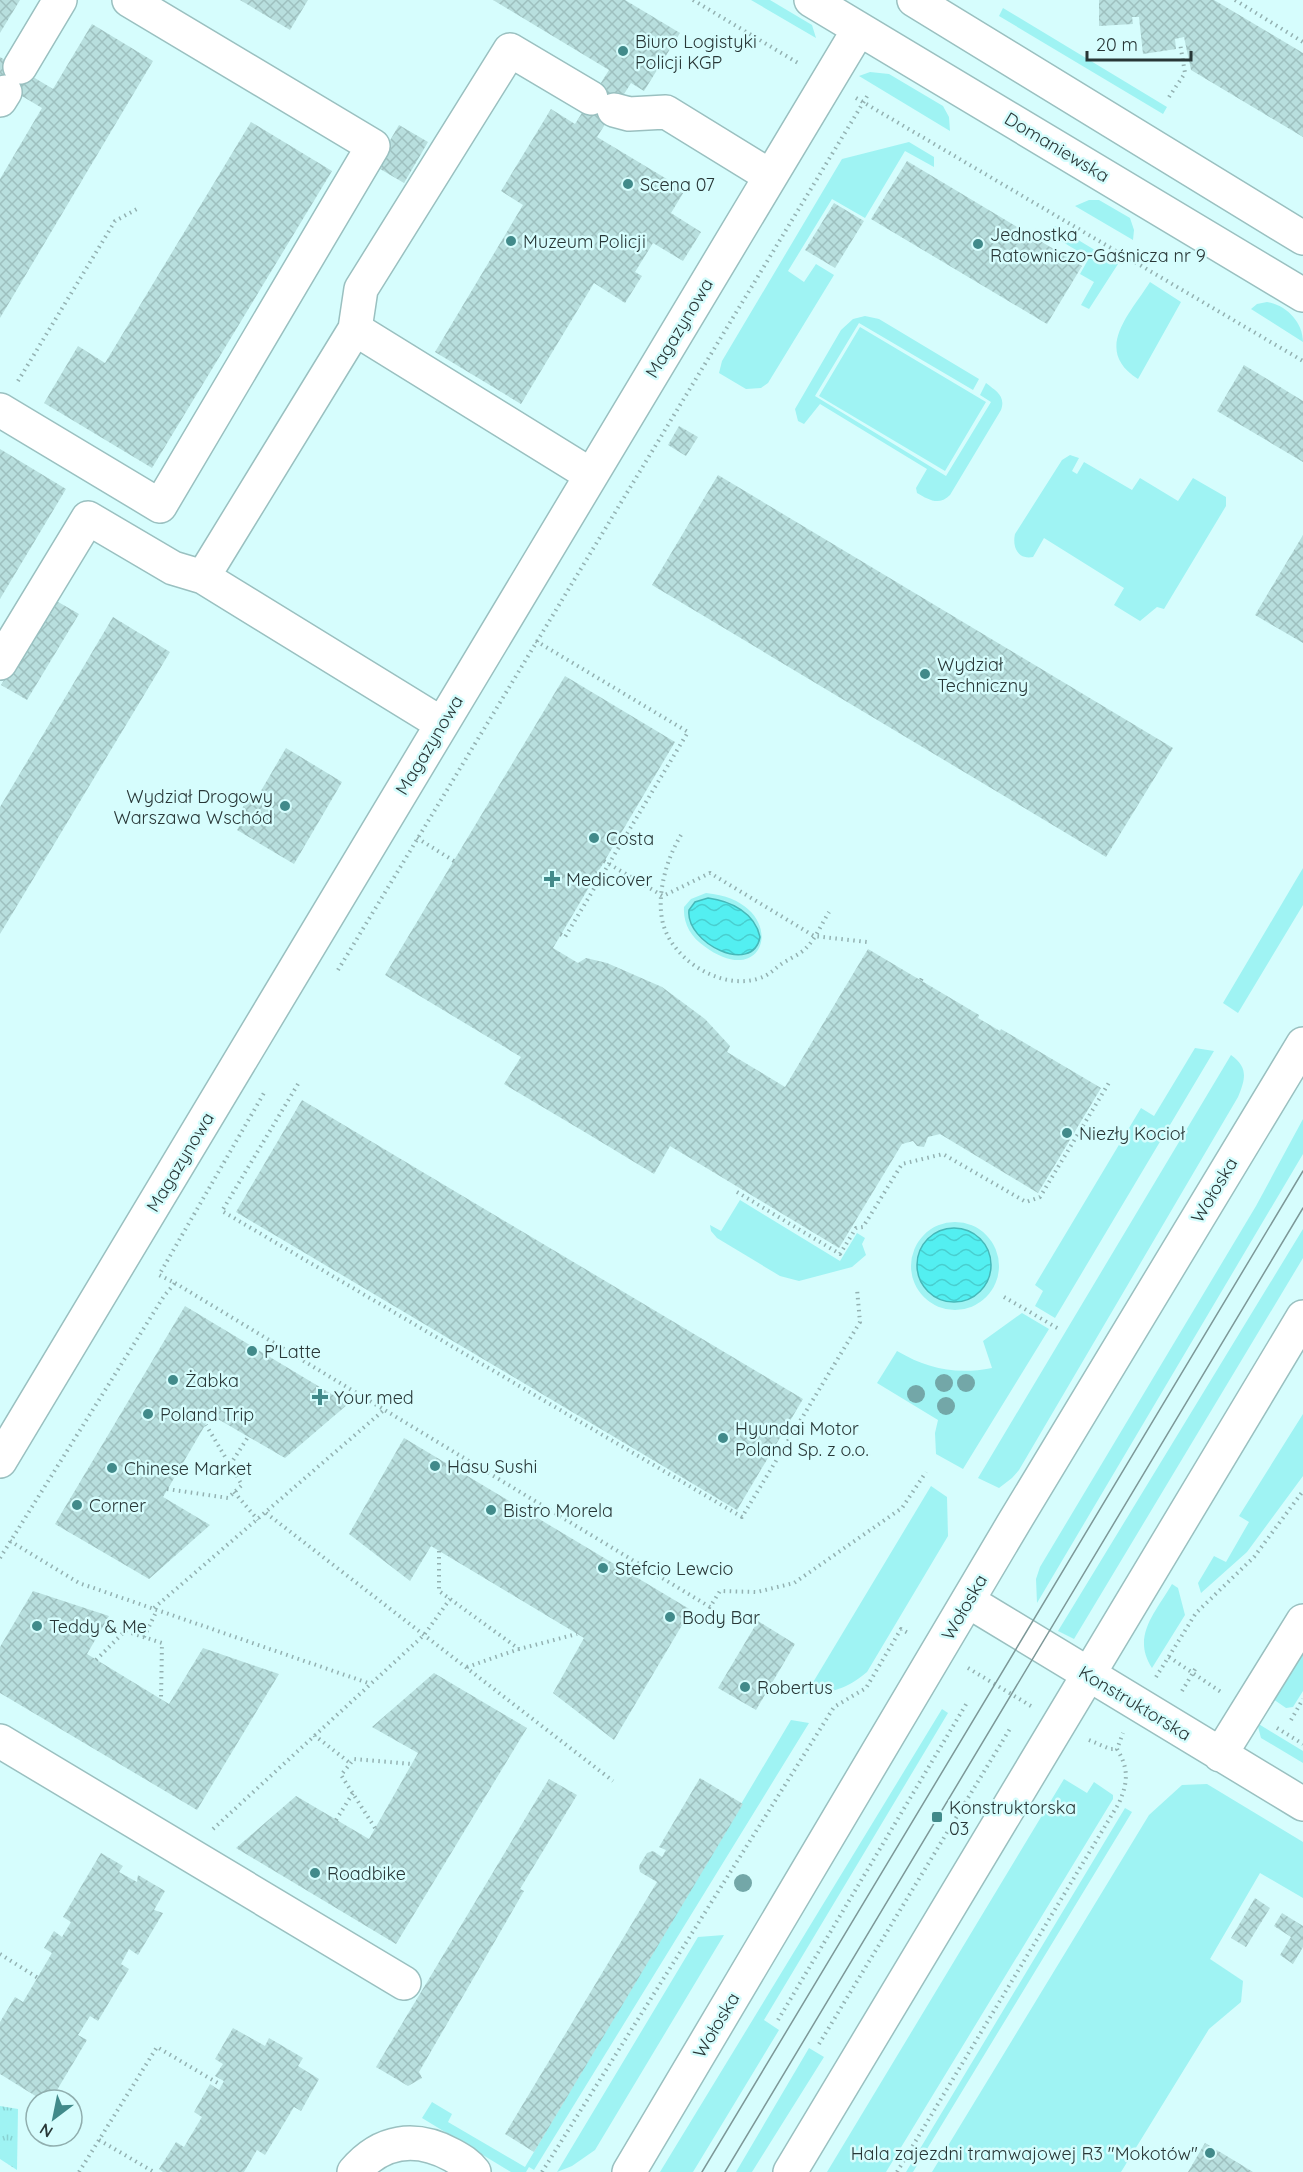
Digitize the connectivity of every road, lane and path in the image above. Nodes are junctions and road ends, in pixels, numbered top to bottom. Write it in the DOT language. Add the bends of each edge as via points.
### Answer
graph roads {
  1 [pos="60,0"];
  2 [pos="129,0"];
  3 [pos="693,0"];
  4 [pos="811,0"];
  5 [pos="914,0"];
  6 [pos="1235,0"];
  7 [pos="859,29"];
  8 [pos="1303,42"];
  9 [pos="1180,43"];
  10 [pos="827,81"];
  11 [pos="8,86"];
  12 [pos="869,93"];
  13 [pos="1169,97"];
  14 [pos="863,103"];
  15 [pos="770,176"];
  16 [pos="137,209"];
  17 [pos="1303,238"];
  18 [pos="1303,295"];
  19 [pos="355,330"];
  20 [pos="1303,361"];
  21 [pos="6,400"];
  22 [pos="591,475"];
  23 [pos="113,478"];
  24 [pos="160,506"];
  25 [pos="88,518"];
  26 [pos="135,546"];
  27 [pos="202,577"];
  28 [pos="536,641"];
  29 [pos="0,663"];
  30 [pos="442,724"];
  31 [pos="681,835"];
  32 [pos="417,838"];
  33 [pos="454,861"];
  34 [pos="606,863"];
  35 [pos="663,896"];
  36 [pos="829,912"];
  37 [pos="560,934"];
  38 [pos="814,936"];
  39 [pos="867,942"];
  40 [pos="335,974"];
  41 [pos="1303,1044"];
  42 [pos="1110,1081"];
  43 [pos="298,1084"];
  44 [pos="267,1088"];
  45 [pos="736,1192"];
  46 [pos="175,1283"];
  47 [pos="857,1290"];
  48 [pos="1004,1297"];
  49 [pos="1303,1317"];
  50 [pos="1059,1329"];
  51 [pos="384,1410"];
  52 [pos="206,1425"];
  53 [pos="248,1437"];
  54 [pos="0,1461"];
  55 [pos="230,1466"];
  56 [pos="926,1472"];
  57 [pos="167,1489"];
  58 [pos="1303,1491"];
  59 [pos="234,1492"];
  60 [pos="266,1513"];
  61 [pos="258,1520"];
  62 [pos="10,1541"];
  63 [pos="439,1551"];
  64 [pos="0,1558"];
  65 [pos="450,1599"];
  66 [pos="968,1601"];
  67 [pos="155,1609"];
  68 [pos="1303,1621"];
  69 [pos="577,1634"];
  70 [pos="424,1635"];
  71 [pos="144,1637"];
  72 [pos="519,1649"];
  73 [pos="939,1651"];
  74 [pos="96,1660"];
  75 [pos="1197,1666"];
  76 [pos="466,1668"];
  77 [pos="1089,1675"];
  78 [pos="1152,1683"];
  79 [pos="371,1684"];
  80 [pos="1303,1699"];
  81 [pos="161,1700"];
  82 [pos="968,1701"];
  83 [pos="1177,1701"];
  84 [pos="1291,1720"];
  85 [pos="1060,1723"];
  86 [pos="1127,1724"];
  87 [pos="1011,1727"];
  88 [pos="315,1736"];
  89 [pos="0,1741"];
  90 [pos="1117,1749"];
  91 [pos="1220,1755"];
  92 [pos="350,1763"];
  93 [pos="412,1764"];
  94 [pos="613,1781"];
  95 [pos="353,1793"];
  96 [pos="1303,1804"];
  97 [pos="336,1820"];
  98 [pos="218,1824"];
  99 [pos="375,1828"];
  100 [pos="0,1954"];
  101 [pos="38,1978"];
  102 [pos="404,1983"];
  103 [pos="778,2020"];
  104 [pos="819,2044"];
  105 [pos="221,2085"];
  106 [pos="99,2140"];
  107 [pos="79,2172"];
  108 [pos="154,2172"];
  109 [pos="354,2172"];
  110 [pos="474,2172"];
  111 [pos="542,2172"];
  112 [pos="629,2172"];
  113 [pos="790,2172"];
  114 [pos="897,2172"];
  1 -- 11 [label="street"];
  2 -- 24 [label="street" via="373,146"];
  3 -- 10 [label="path"];
  4 -- 7 [label="street, Domaniewska"];
  5 -- 17 [label="street"];
  6 -- 8 [label="path"];
  7 -- 10 [label="street, Magazynowa"];
  7 -- 18 [label="street, Domaniewska"];
  9 -- 13 [label="path" via="1185,73"];
  10 -- 14 [label="path"];
  10 -- 15 [label="street, Magazynowa"];
  12 -- 14 [label="path"];
  14 -- 20 [label="path"];
  14 -- 28 [label="path"];
  15 -- 19 [label="street" via="666,112 629,114 603,104 510,50 361,289"];
  15 -- 22 [label="street, Magazynowa"];
  16 -- 21 [label="path" via="115,221"];
  19 -- 22 [label="street"];
  19 -- 27 [label="street"];
  21 -- 23 [label="street"];
  22 -- 30 [label="street, Magazynowa"];
  23 -- 24 [label="street"];
  23 -- 25 [label="street"];
  24 -- 26 [label="street"];
  25 -- 26 [label="street"];
  25 -- 29 [label="street"];
  26 -- 27 [label="street" via="173,568"];
  27 -- 30 [label="street"];
  28 -- 32 [label="path"];
  28 -- 34 [label="path" via="688,732"];
  30 -- 54 [label="street, Magazynowa"];
  31 -- 35 [label="path" via="669,855"];
  32 -- 33 [label="path"];
  32 -- 40 [label="path"];
  34 -- 35 [label="path"];
  34 -- 37 [label="path" via="565,937"];
  35 -- 38 [label="path" via="710,873"];
  35 -- 38 [label="path" via="662,917 673,943 691,963 721,978 746,982 771,974 807,948"];
  36 -- 38 [label="path"];
  38 -- 39 [label="path"];
  41 -- 66 [label="street, Wołoska"];
  42 -- 45 [label="path" via="1040,1197 1026,1202 944,1154 902,1164 863,1227 856,1228 840,1254"];
  43 -- 47 [label="path" via="222,1210 742,1517 860,1322"];
  44 -- 46 [label="path" via="159,1275"];
  46 -- 51 [label="path"];
  46 -- 62 [label="path"];
  48 -- 50 [label="path"];
  49 -- 77 [label="street"];
  51 -- 56 [label="path" via="710,1607 720,1591 757,1592 794,1583 902,1508"];
  51 -- 60 [label="path"];
  52 -- 55 [label="path"];
  53 -- 55 [label="path"];
  55 -- 59 [label="path" via="242,1485"];
  57 -- 59 [label="path" via="228,1498"];
  58 -- 78 [label="path" via="1254,1557 1196,1613"];
  59 -- 61 [label="path"];
  60 -- 61 [label="path"];
  60 -- 70 [label="path"];
  61 -- 67 [label="path"];
  62 -- 64 [label="path"];
  62 -- 67 [label="path" via="79,1583"];
  63 -- 65 [label="path" via="439,1591"];
  65 -- 70 [label="path"];
  65 -- 72 [label="path"];
  66 -- 73 [label="street, Wołoska"];
  66 -- 77 [label="street, Konstruktorska"];
  67 -- 71 [label="path"];
  67 -- 79 [label="path"];
  68 -- 91 [label="street"];
  69 -- 72 [label="path"];
  70 -- 76 [label="path"];
  70 -- 79 [label="path"];
  71 -- 74 [label="path" via="125,1631"];
  71 -- 81 [label="path" via="162,1643"];
  72 -- 76 [label="path"];
  73 -- 85 [label="path"];
  73 -- 111 [label="path" via="901,1629 866,1688 834,1707"];
  73 -- 112 [label="street, Wołoska"];
  75 -- 83 [label="path"];
  76 -- 94 [label="path"];
  77 -- 85 [label="street"];
  77 -- 91 [label="street, Konstruktorska"];
  79 -- 88 [label="path"];
  80 -- 84 [label="path"];
  82 -- 103 [label="path"];
  85 -- 90 [label="path"];
  85 -- 113 [label="street"];
  86 -- 90 [label="path"];
  87 -- 104 [label="path"];
  88 -- 92 [label="path"];
  88 -- 98 [label="path"];
  89 -- 102 [label="street"];
  90 -- 114 [label="path" via="1127,1769 1119,1803"];
  91 -- 96 [label="street, Konstruktorska"];
  92 -- 93 [label="path" via="354,1759"];
  92 -- 95 [label="path" via="341,1775"];
  95 -- 97 [label="path"];
  95 -- 99 [label="path"];
  100 -- 101 [label="path"];
  105 -- 106 [label="path" via="157,2047"];
  106 -- 107 [label="path"];
  106 -- 108 [label="path"];
  109 -- 110 [label="street" via="363,2161 386,2147 411,2142 434,2145 469,2165"];
}
